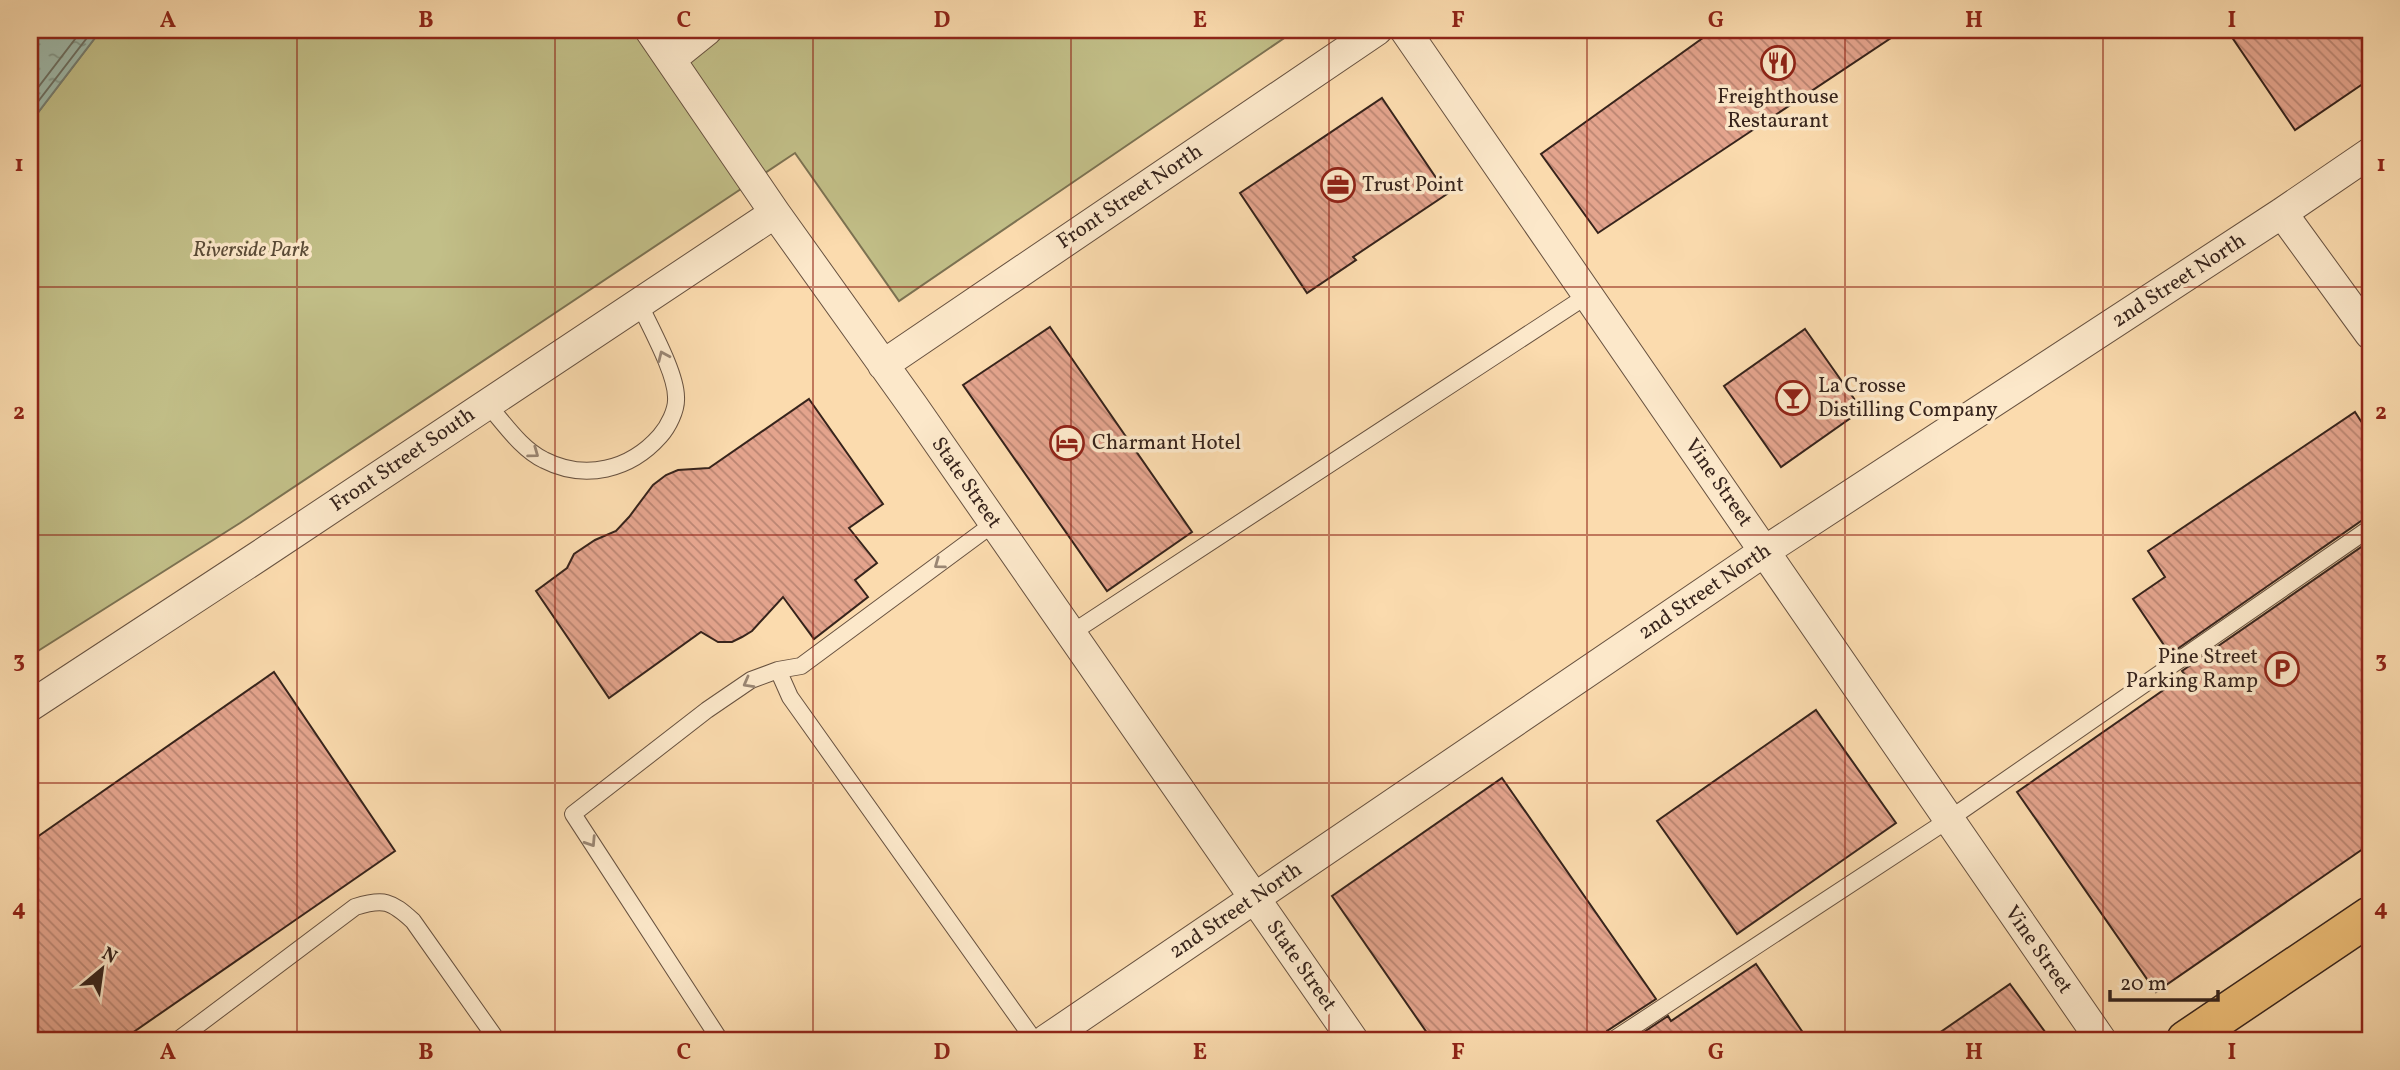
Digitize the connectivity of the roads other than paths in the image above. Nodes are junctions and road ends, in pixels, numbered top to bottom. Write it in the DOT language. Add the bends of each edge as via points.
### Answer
graph roads {
  1 [pos="649,30"];
  2 [pos="707,30"];
  3 [pos="1377,30"];
  4 [pos="1405,30"];
  5 [pos="671,59"];
  6 [pos="2370,153"];
  7 [pos="775,213"];
  8 [pos="2282,213"];
  9 [pos="1588,295"];
  10 [pos="639,303"];
  11 [pos="2370,334"];
  12 [pos="884,365"];
  13 [pos="487,404"];
  14 [pos="993,524"];
  15 [pos="2370,528"];
  16 [pos="1765,551"];
  17 [pos="1070,634"];
  18 [pos="779,670"];
  19 [pos="30,706"];
  20 [pos="1948,820"];
  21 [pos="1254,898"];
  22 [pos="2370,916"];
  23 [pos="178,1040"];
  24 [pos="497,1040"];
  25 [pos="720,1040"];
  26 [pos="1034,1040"];
  27 [pos="1046,1040"];
  28 [pos="1353,1040"];
  29 [pos="1613,1040"];
  30 [pos="2101,1040"];
  31 [pos="2186,1040"];
  1 -- 5 [label="street, State Street"];
  2 -- 5 [label="street"];
  3 -- 12 [label="street, Front Street North"];
  4 -- 9 [label="street, Vine Street"];
  5 -- 7 [label="street, State Street"];
  6 -- 8 [label="street, 2nd Street North"];
  7 -- 10 [label="street, Front Street South"];
  7 -- 12 [label="street, State Street"];
  8 -- 11 [label="street"];
  8 -- 16 [label="street, 2nd Street North"];
  9 -- 16 [label="street, Vine Street"];
  9 -- 17 [label="lane"];
  10 -- 13 [label="street, Front Street South"];
  13 -- 10 [label="lane, one-way" via="528,450 566,469 595,471 623,464 648,450 667,427 677,399"];
  12 -- 14 [label="street, State Street"];
  13 -- 19 [label="street, Front Street South"];
  14 -- 17 [label="street, State Street"];
  14 -- 18 [label="lane, one-way" via="801,666"];
  15 -- 20 [label="lane"];
  16 -- 20 [label="street, Vine Street"];
  16 -- 21 [label="street, 2nd Street North"];
  17 -- 21 [label="street, State Street"];
  18 -- 25 [label="lane, one-way" via="751,680 707,710 573,814"];
  18 -- 26 [label="lane" via="790,697"];
  20 -- 29 [label="lane"];
  20 -- 30 [label="street, Vine Street"];
  21 -- 27 [label="street, 2nd Street North"];
  21 -- 28 [label="street, State Street"];
  22 -- 31 [label="highway"];
  23 -- 24 [label="lane" via="355,907 387,901 413,920"];
}
